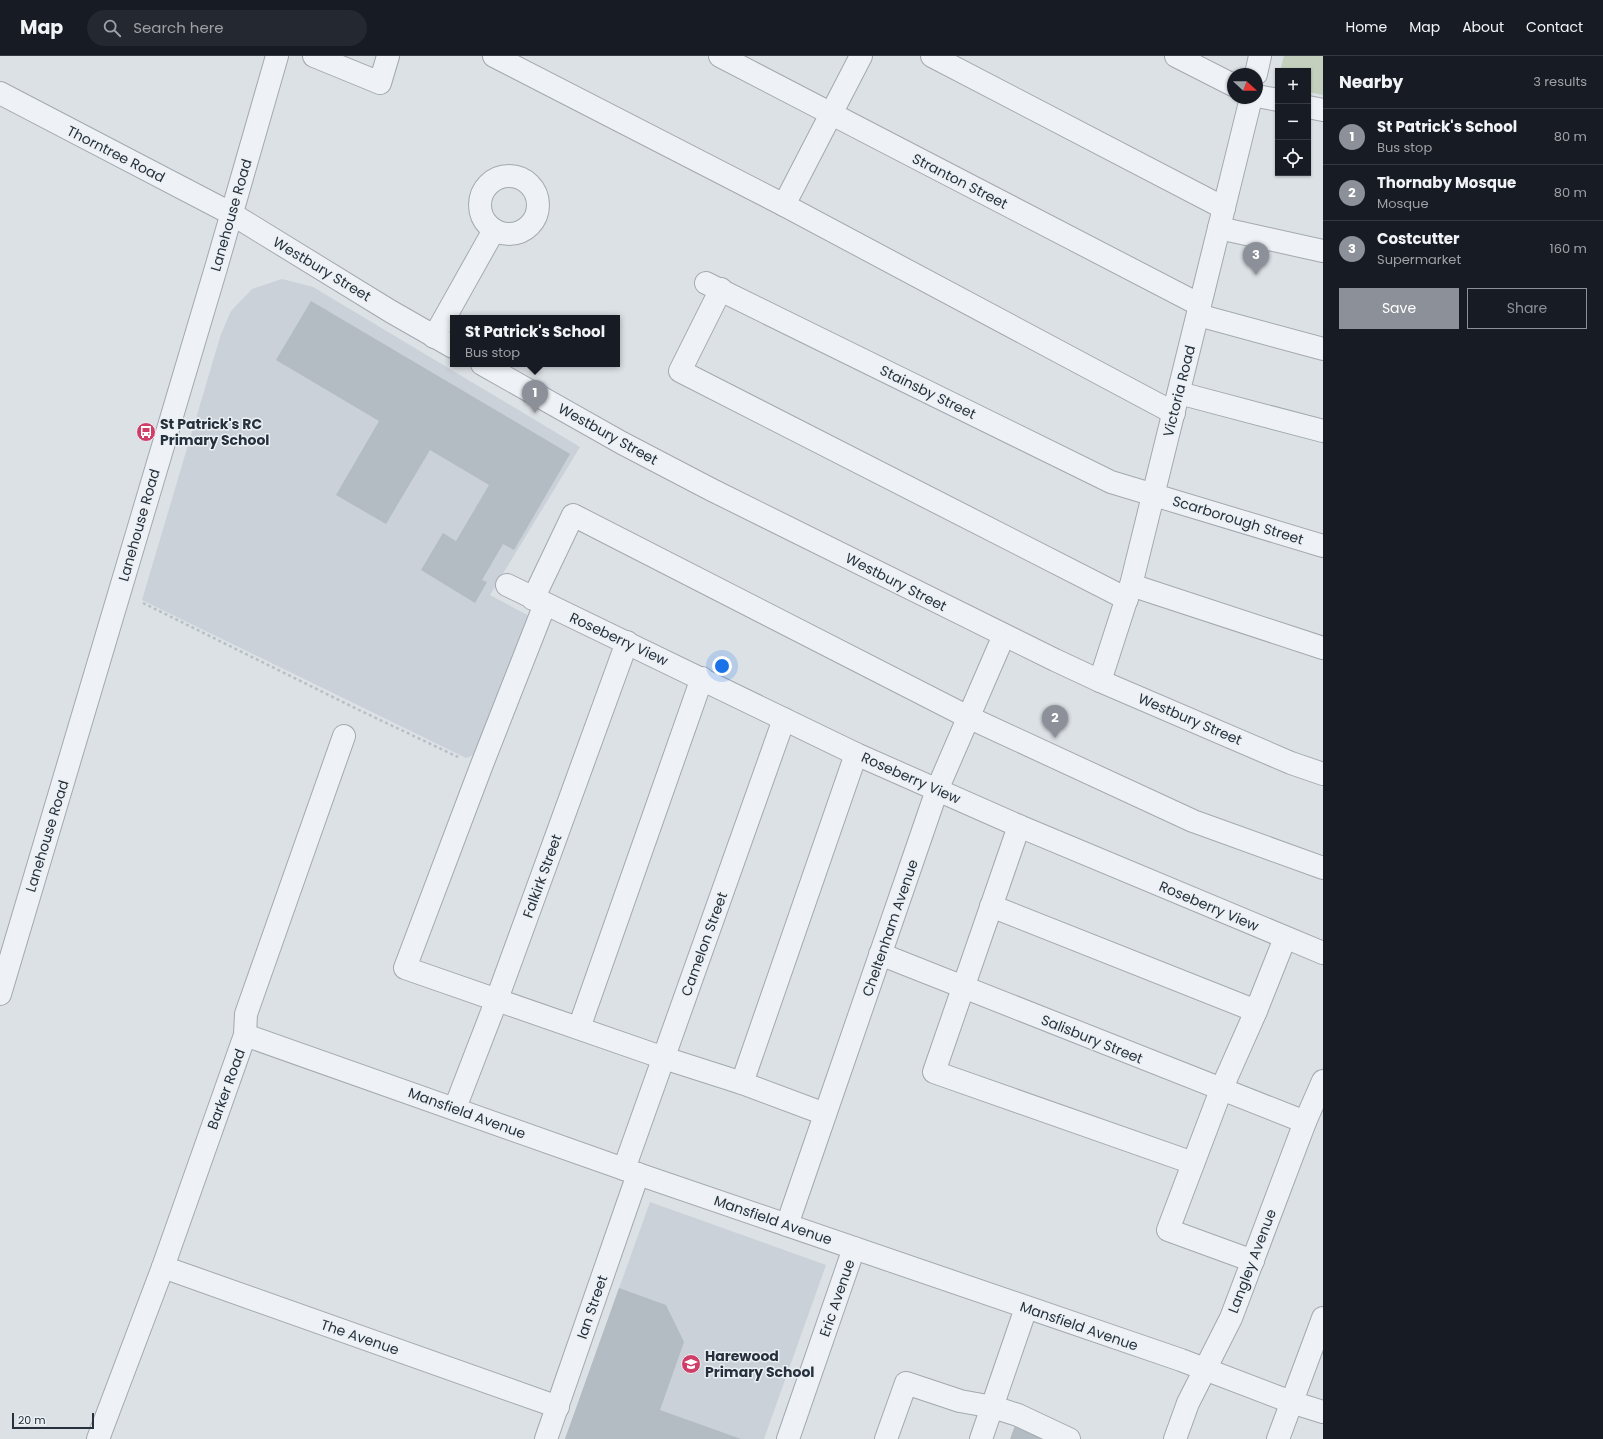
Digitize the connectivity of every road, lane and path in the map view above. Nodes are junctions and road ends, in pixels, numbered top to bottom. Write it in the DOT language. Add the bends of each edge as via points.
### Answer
graph roads {
  1 [pos="277,56"];
  2 [pos="314,56"];
  3 [pos="388,56"];
  4 [pos="494,56"];
  5 [pos="720,56"];
  6 [pos="861,56"];
  7 [pos="932,56"];
  8 [pos="1176,56"];
  9 [pos="1260,56"];
  10 [pos="1257,68"];
  11 [pos="1227,82"];
  12 [pos="0,93"];
  13 [pos="1263,97"];
  14 [pos="1275,99"];
  15 [pos="1250,104"];
  16 [pos="1311,108"];
  17 [pos="1323,110"];
  18 [pos="832,114"];
  19 [pos="784,205"];
  20 [pos="232,214"];
  21 [pos="1222,218"];
  22 [pos="494,230"];
  23 [pos="1323,251"];
  24 [pos="1199,310"];
  25 [pos="434,336"];
  26 [pos="450,346"];
  27 [pos="1323,349"];
  28 [pos="487,367"];
  29 [pos="1176,403"];
  30 [pos="1323,431"];
  31 [pos="1153,494"];
  32 [pos="1323,546"];
  33 [pos="507,585"];
  34 [pos="120,591"];
  35 [pos="1129,592"];
  36 [pos="539,602"];
  37 [pos="1004,636"];
  38 [pos="627,642"];
  39 [pos="1323,648"];
  40 [pos="702,678"];
  41 [pos="1100,681"];
  42 [pos="968,717"];
  43 [pos="784,719"];
  44 [pos="344,736"];
  45 [pos="856,754"];
  46 [pos="481,767"];
  47 [pos="1323,774"];
  48 [pos="938,790"];
  49 [pos="1019,826"];
  50 [pos="1323,868"];
  51 [pos="991,906"];
  52 [pos="1285,938"];
  53 [pos="1323,953"];
  54 [pos="880,954"];
  55 [pos="963,987"];
  56 [pos="0,994"];
  57 [pos="496,999"];
  58 [pos="1256,1012"];
  59 [pos="579,1028"];
  60 [pos="245,1035"];
  61 [pos="664,1058"];
  62 [pos="1323,1081"];
  63 [pos="742,1083"];
  64 [pos="1221,1090"];
  65 [pos="455,1108"];
  66 [pos="825,1114"];
  67 [pos="1305,1122"];
  68 [pos="1193,1163"];
  69 [pos="631,1172"];
  70 [pos="787,1224"];
  71 [pos="854,1248"];
  72 [pos="1253,1261"];
  73 [pos="162,1267"];
  74 [pos="1026,1308"];
  75 [pos="1323,1320"];
  76 [pos="1204,1369"];
  77 [pos="1291,1402"];
  78 [pos="558,1407"];
  79 [pos="993,1407"];
  80 [pos="1323,1412"];
  81 [pos="98,1439"];
  82 [pos="546,1439"];
  83 [pos="788,1439"];
  84 [pos="886,1439"];
  85 [pos="981,1439"];
  86 [pos="1069,1439"];
  87 [pos="1175,1439"];
  88 [pos="1278,1439"];
  1 -- 20 [label="street, Lanehouse Road"];
  2 -- 3 [label="street" via="380,83"];
  4 -- 19 [label="street"];
  5 -- 18 [label="street, Stranton Street"];
  6 -- 18 [label="street"];
  7 -- 21 [label="street"];
  8 -- 11 [label="street"];
  9 -- 10 [label="street"];
  12 -- 20 [label="street, Thorntree Road"];
  13 -- 14 [label="street"];
  15 -- 21 [label="street, Victoria Road"];
  16 -- 17 [label="street"];
  18 -- 19 [label="street"];
  18 -- 24 [label="street, Stranton Street"];
  19 -- 29 [label="street"];
  20 -- 25 [label="street, Westbury Street"];
  20 -- 34 [label="street, Lanehouse Road"];
  21 -- 23 [label="street"];
  21 -- 24 [label="street, Victoria Road"];
  22 -- 25 [label="street"];
  24 -- 27 [label="street, Stranton Street"];
  24 -- 29 [label="street, Victoria Road"];
  25 -- 26 [label="street, Westbury Street"];
  28 -- 37 [label="street, Westbury Street" via="712,490"];
  29 -- 30 [label="street"];
  29 -- 31 [label="street, Victoria Road"];
  31 -- 32 [label="street, Scarborough Street"];
  31 -- 35 [label="street, Victoria Road"];
  31 -- 35 [label="street, Stainsby Street" via="1111,482 713,286 680,371"];
  33 -- 36 [label="street, Roseberry View"];
  34 -- 46 [label="path" via="359,710"];
  34 -- 56 [label="street, Lanehouse Road"];
  35 -- 39 [label="street"];
  35 -- 41 [label="street, Victoria Road"];
  36 -- 38 [label="street, Roseberry View"];
  36 -- 42 [label="street" via="573,515"];
  36 -- 46 [label="street"];
  37 -- 41 [label="street, Westbury Street"];
  37 -- 42 [label="street, Cheltenham Avenue"];
  38 -- 40 [label="street, Roseberry View"];
  38 -- 57 [label="street, Falkirk Street"];
  40 -- 43 [label="street, Roseberry View"];
  40 -- 59 [label="street"];
  41 -- 47 [label="street, Westbury Street" via="1291,763"];
  42 -- 48 [label="street, Cheltenham Avenue"];
  42 -- 50 [label="street" via="1193,821"];
  43 -- 45 [label="street, Roseberry View"];
  43 -- 61 [label="street, Camelon Street"];
  44 -- 60 [label="street, Barker Road" via="246,1014"];
  45 -- 48 [label="street, Roseberry View"];
  45 -- 63 [label="street"];
  46 -- 57 [label="street" via="405,968"];
  48 -- 49 [label="street, Roseberry View"];
  48 -- 54 [label="street, Cheltenham Avenue"];
  49 -- 51 [label="street"];
  49 -- 52 [label="street, Roseberry View"];
  51 -- 55 [label="street"];
  51 -- 58 [label="street"];
  52 -- 53 [label="street, Roseberry View"];
  52 -- 58 [label="street"];
  54 -- 55 [label="street, Salisbury Street"];
  54 -- 66 [label="street, Cheltenham Avenue"];
  55 -- 64 [label="street, Salisbury Street"];
  55 -- 68 [label="street" via="934,1072"];
  57 -- 59 [label="street"];
  57 -- 65 [label="street, Falkirk Street"];
  58 -- 64 [label="street"];
  59 -- 61 [label="street"];
  60 -- 65 [label="street, Mansfield Avenue"];
  60 -- 73 [label="street, Barker Road"];
  61 -- 63 [label="street"];
  61 -- 69 [label="street, Camelon Street"];
  62 -- 67 [label="street, Langley Avenue"];
  63 -- 66 [label="street"];
  64 -- 67 [label="street, Salisbury Street"];
  64 -- 68 [label="street"];
  65 -- 69 [label="street, Mansfield Avenue"];
  66 -- 70 [label="street, Cheltenham Avenue"];
  67 -- 72 [label="street, Langley Avenue"];
  68 -- 72 [label="street" via="1168,1230"];
  69 -- 70 [label="street, Mansfield Avenue"];
  69 -- 78 [label="street, Ian Street"];
  70 -- 71 [label="street, Mansfield Avenue"];
  71 -- 74 [label="street, Mansfield Avenue"];
  71 -- 83 [label="street, Eric Avenue"];
  72 -- 76 [label="street, Langley Avenue" via="1231,1318"];
  73 -- 78 [label="street, The Avenue"];
  73 -- 81 [label="street, Barker Road"];
  74 -- 76 [label="street, Mansfield Avenue"];
  74 -- 79 [label="street"];
  75 -- 77 [label="street"];
  76 -- 77 [label="street, Mansfield Avenue"];
  76 -- 87 [label="street, Langley Avenue"];
  77 -- 80 [label="street, Mansfield Avenue"];
  77 -- 88 [label="street"];
  78 -- 82 [label="street, Ian Street"];
  79 -- 84 [label="street" via="960,1401 906,1383"];
  79 -- 85 [label="street"];
  79 -- 86 [label="street" via="1018,1415"];
}
